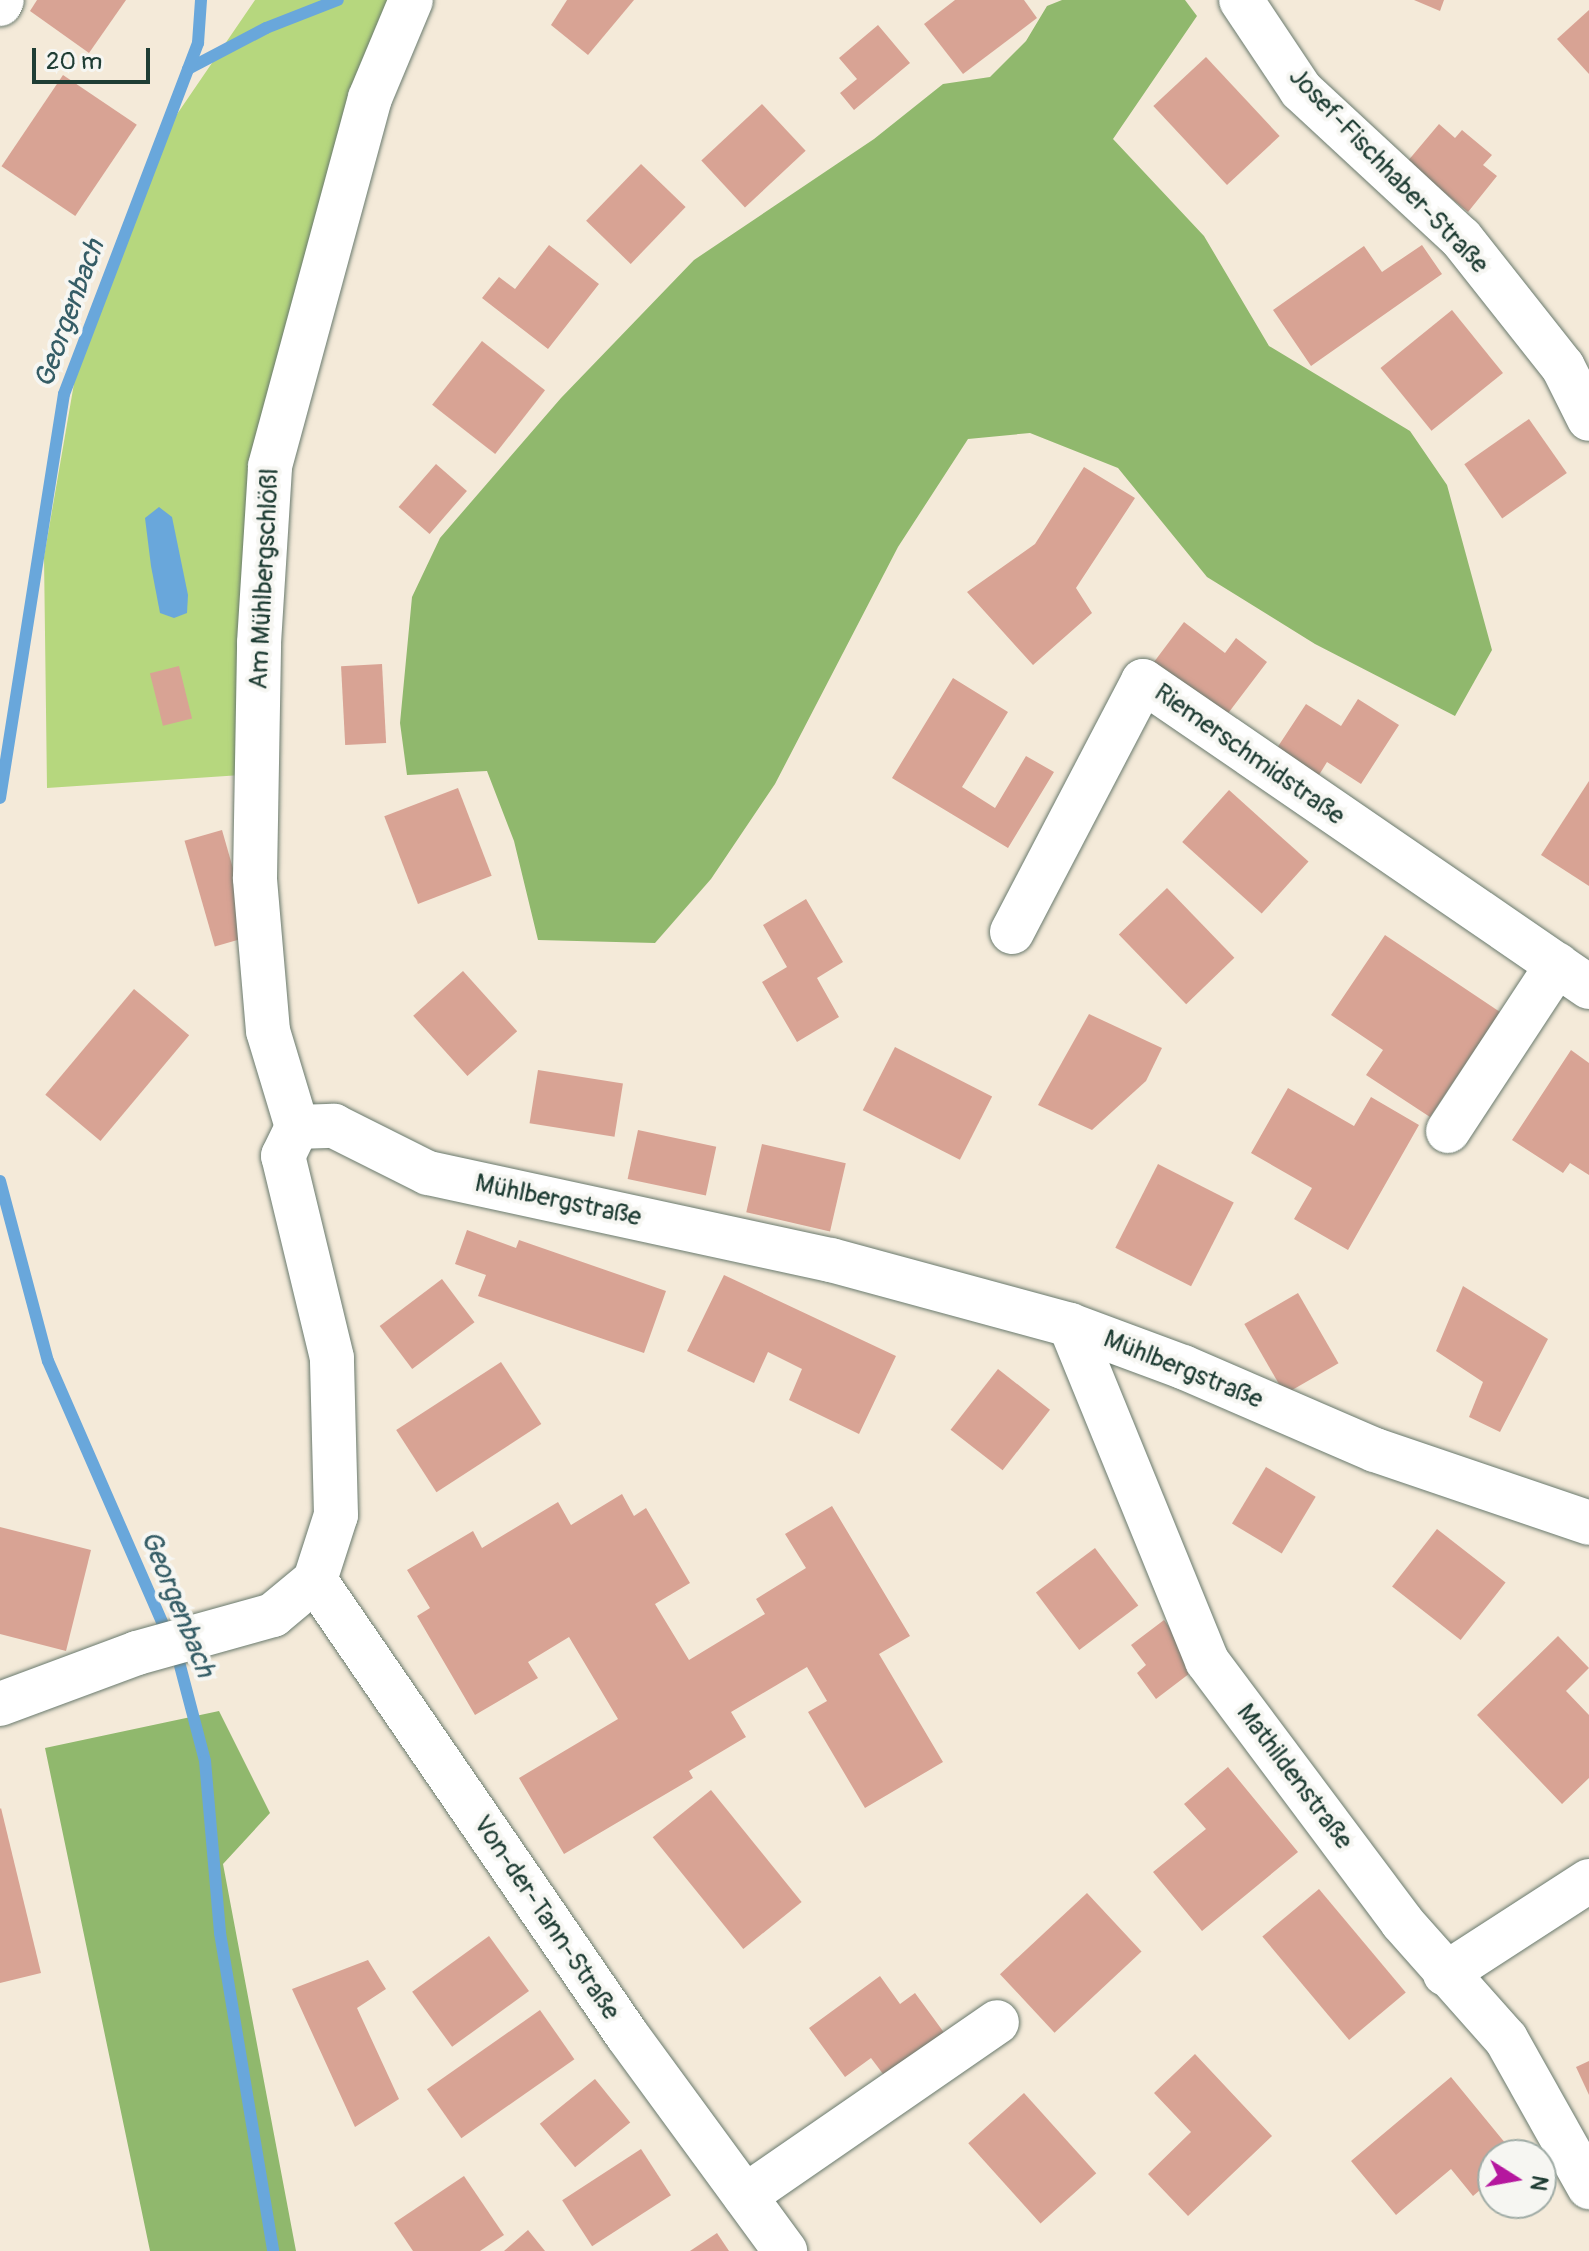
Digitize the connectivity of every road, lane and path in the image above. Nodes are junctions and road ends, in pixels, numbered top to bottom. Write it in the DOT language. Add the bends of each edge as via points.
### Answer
graph roads {
  1 [pos="411,0"];
  2 [pos="1241,0"];
  3 [pos="1589,419"];
  4 [pos="1012,932"];
  5 [pos="1573,976"];
  6 [pos="297,1127"];
  7 [pos="1448,1131"];
  8 [pos="1070,1325"];
  9 [pos="1589,1523"];
  10 [pos="315,1580"];
  11 [pos="0,1704"];
  12 [pos="1589,1881"];
  13 [pos="1445,1974"];
  14 [pos="997,2022"];
  15 [pos="1589,2187"];
  16 [pos="745,2196"];
  17 [pos="785,2251"];
  1 -- 6 [label="street, Am Mühlbergschlößl" via="380,63 270,466 259,643 255,878 268,1031"];
  2 -- 3 [label="street, Josef-Fischhaber-Straße" via="1301,90 1461,238 1563,367"];
  4 -- 5 [label="street, Riemerschmidstraße" via="1143,681"];
  5 -- 7 [label="street"];
  6 -- 8 [label="street, Mühlbergstraße" via="334,1126 428,1173 831,1260"];
  6 -- 10 [label="street" via="283,1156 332,1358 336,1515"];
  8 -- 9 [label="street, Mühlbergstraße" via="1375,1450"];
  8 -- 13 [label="street, Mathildenstraße" via="1207,1661"];
  10 -- 11 [label="street" via="273,1615 137,1653"];
  10 -- 16 [label="street, Von-der-Tann-Straße" via="627,2035"];
  12 -- 13 [label="street"];
  13 -- 15 [label="street, Mathildenstraße" via="1506,2039"];
  14 -- 16 [label="street"];
  16 -- 17 [label="street, Von-der-Tann-Straße"];
}
